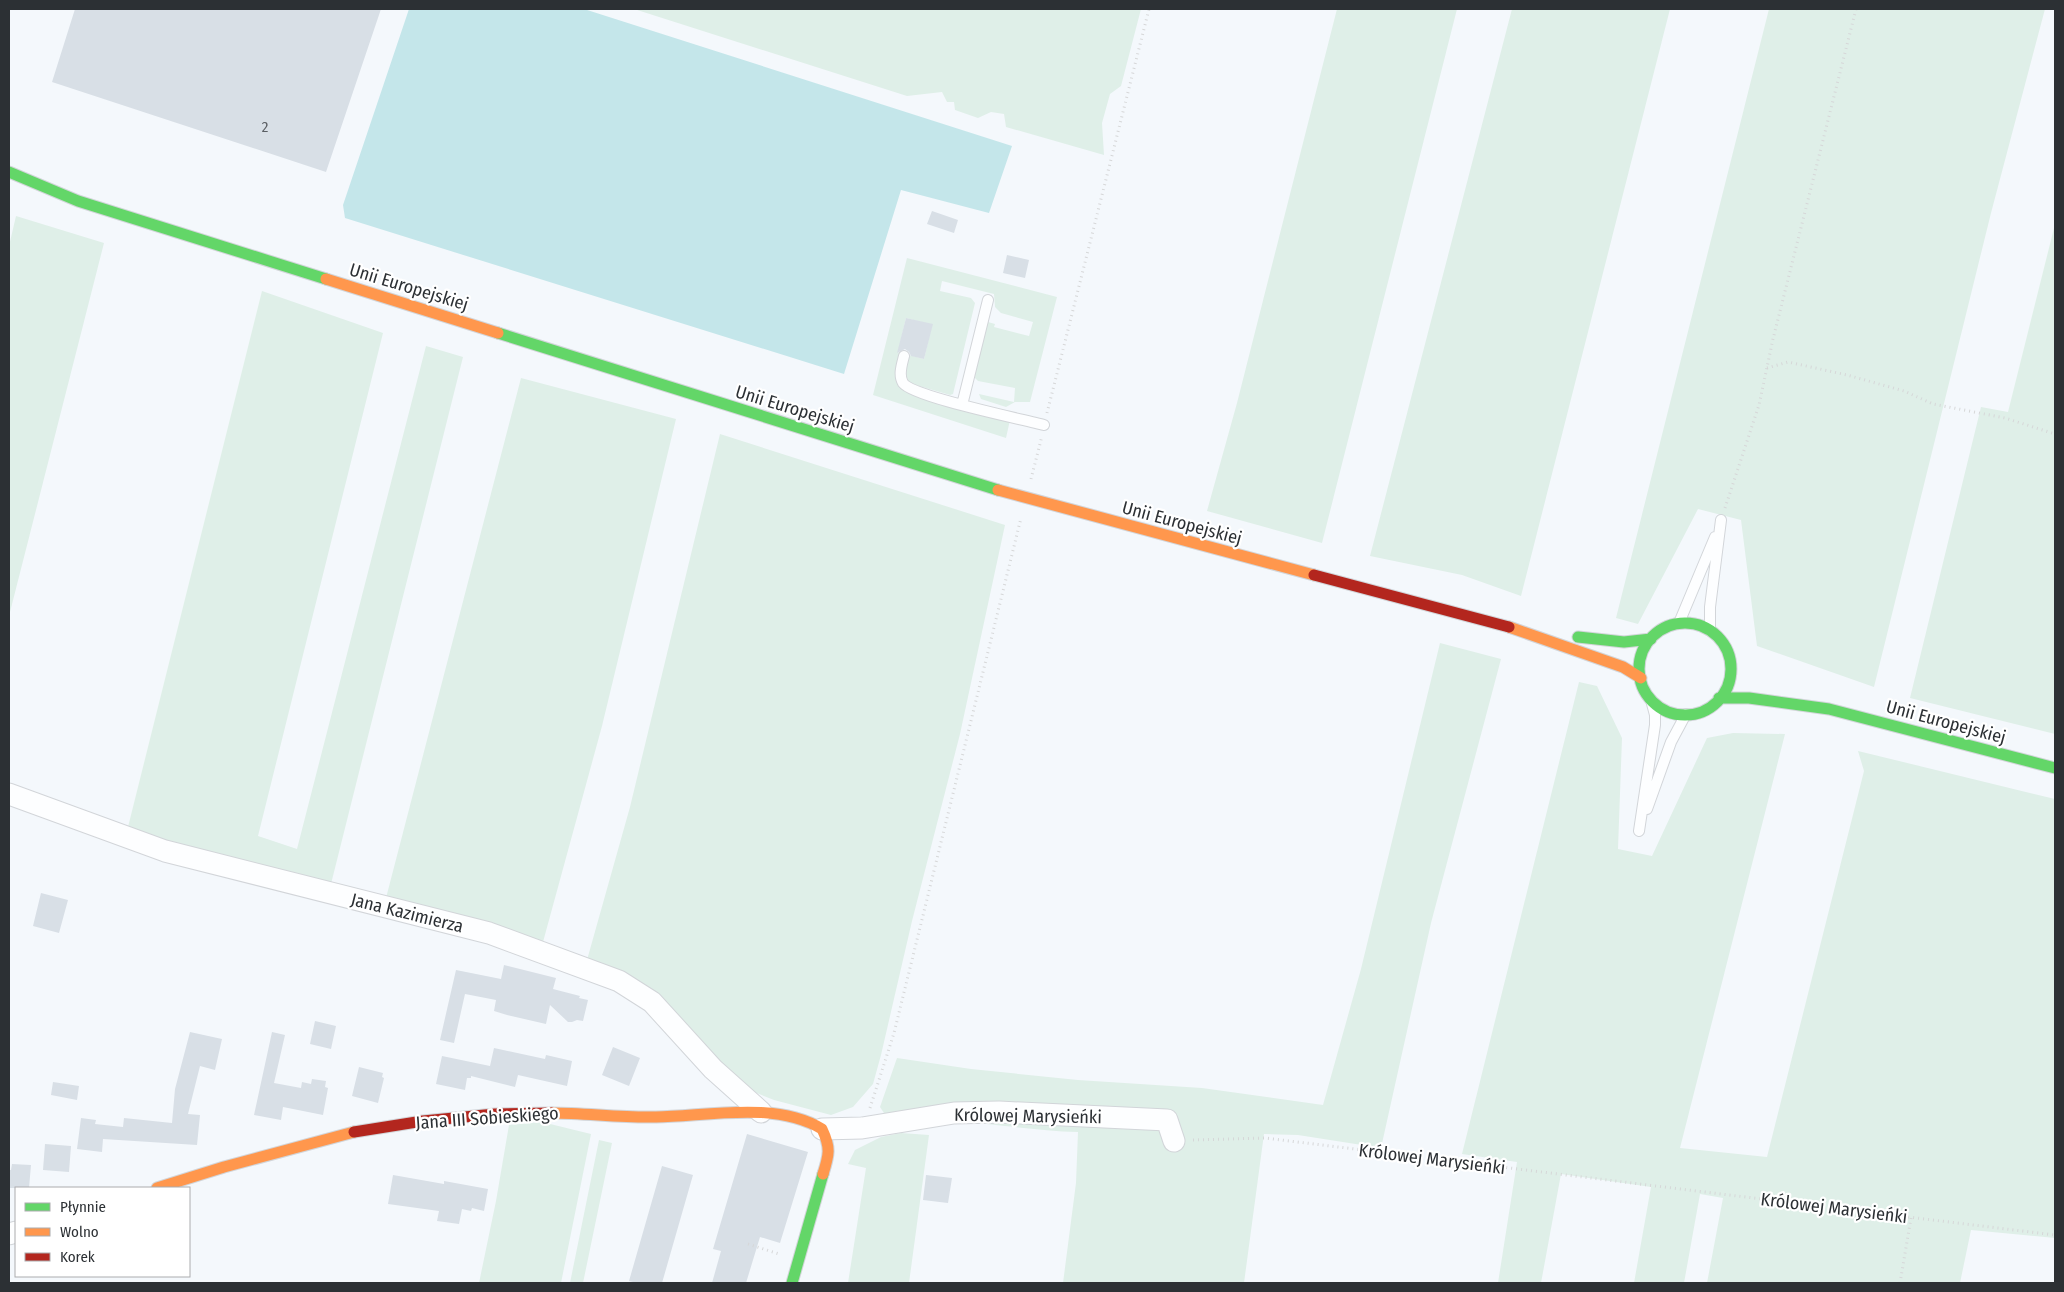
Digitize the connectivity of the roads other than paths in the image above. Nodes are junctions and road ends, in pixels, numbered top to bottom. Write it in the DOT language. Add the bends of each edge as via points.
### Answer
graph roads {
  1 [pos="9,172"];
  2 [pos="26,192"];
  3 [pos="78,201"];
  4 [pos="988,300"];
  5 [pos="904,356"];
  6 [pos="962,405"];
  7 [pos="1044,425"];
  8 [pos="1679,623"];
  9 [pos="1508,626"];
  10 [pos="1710,631"];
  11 [pos="1651,638"];
  12 [pos="1641,678"];
  13 [pos="1784,691"];
  14 [pos="1720,698"];
  15 [pos="1651,700"];
  16 [pos="1829,709"];
  17 [pos="1686,714"];
  18 [pos="2055,768"];
  19 [pos="9,794"];
  20 [pos="761,1112"];
  21 [pos="822,1129"];
  22 [pos="1174,1141"];
  23 [pos="160,1187"];
  24 [pos="792,1283"];
  1 -- 3 [label="main road, Unii Europejskiej"];
  2 -- 3 [label="main road, Unii Europejskiej"];
  3 -- 9 [label="main road, Unii Europejskiej" via="1026,499"];
  4 -- 6 [label="lane"];
  5 -- 6 [label="lane" via="901,372 904,384"];
  6 -- 7 [label="lane"];
  8 -- 10 [label="main road" via="1693,624"];
  8 -- 10 [label="lane" via="1721,520"];
  8 -- 11 [label="main road" via="1666,627"];
  9 -- 11 [label="main road, Unii Europejskiej" via="1615,643"];
  9 -- 12 [label="main road, Unii Europejskiej" via="1615,664"];
  10 -- 14 [label="main road" via="1725,646 1735,669"];
  11 -- 12 [label="main road" via="1640,658"];
  12 -- 15 [label="main road"];
  13 -- 16 [label="main road, Unii Europejskiej"];
  14 -- 16 [label="main road, Unii Europejskiej" via="1749,698"];
  14 -- 17 [label="main road" via="1703,711"];
  15 -- 17 [label="main road" via="1663,709"];
  15 -- 17 [label="lane" via="1655,725 1640,831 1671,742"];
  16 -- 18 [label="main road, Unii Europejskiej"];
  19 -- 20 [label="street, Jana Kazimierza" via="165,851 489,934 619,981 652,1002 713,1069"];
  20 -- 21 [label="main road, Jana III Sobieskiego" via="789,1116"];
  20 -- 23 [label="main road, Jana III Sobieskiego" via="654,1117 527,1112 423,1121 359,1131 224,1166"];
  21 -- 22 [label="street, Królowej Marysieńki" via="862,1128 954,1113 1009,1113 1167,1120"];
  21 -- 24 [label="main road" via="829,1154"];
}
